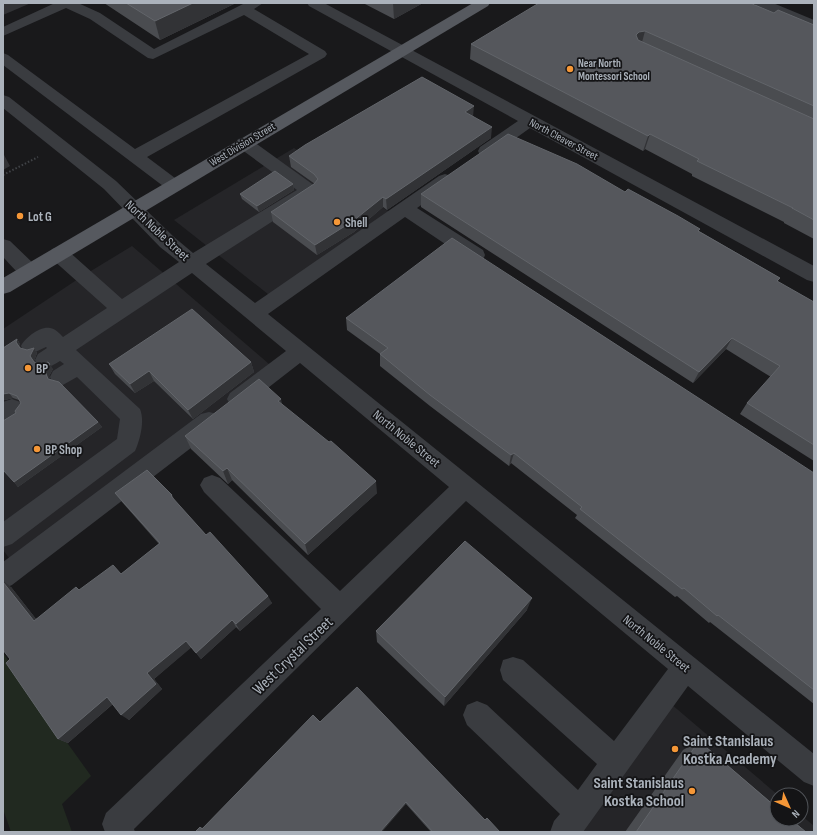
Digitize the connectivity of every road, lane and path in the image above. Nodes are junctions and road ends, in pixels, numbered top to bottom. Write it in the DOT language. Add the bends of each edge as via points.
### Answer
graph roads {
  1 [pos="314,3"];
  2 [pos="483,3"];
  3 [pos="761,3"];
  4 [pos="250,6"];
  5 [pos="814,25"];
  6 [pos="3,32"];
  7 [pos="401,51"];
  8 [pos="3,58"];
  9 [pos="3,100"];
  10 [pos="530,120"];
  11 [pos="244,143"];
  12 [pos="59,145"];
  13 [pos="135,156"];
  14 [pos="3,175"];
  15 [pos="173,185"];
  16 [pos="134,208"];
  17 [pos="405,209"];
  18 [pos="3,246"];
  19 [pos="59,254"];
  20 [pos="194,263"];
  21 [pos="492,266"];
  22 [pos="29,271"];
  23 [pos="814,275"];
  24 [pos="3,287"];
  25 [pos="121,309"];
  26 [pos="255,313"];
  27 [pos="62,349"];
  28 [pos="301,351"];
  29 [pos="38,353"];
  30 [pos="212,485"];
  31 [pos="466,486"];
  32 [pos="3,536"];
  33 [pos="24,562"];
  34 [pos="3,577"];
  35 [pos="340,609"];
  36 [pos="686,667"];
  37 [pos="513,670"];
  38 [pos="477,716"];
  39 [pos="616,762"];
  40 [pos="814,772"];
  41 [pos="572,822"];
  42 [pos="119,828"];
  1 -- 7 [label="street, North Cleaver Street"];
  2 -- 7 [label="main road, West Division Street"];
  3 -- 5 [label="street"];
  4 -- 6 [label="street" via="153,56 95,16 66,3"];
  4 -- 13 [label="street" via="320,54"];
  7 -- 10 [label="street, North Cleaver Street"];
  7 -- 11 [label="main road, West Division Street"];
  8 -- 13 [label="street"];
  9 -- 12 [label="street, North Noble Street"];
  10 -- 17 [label="street"];
  10 -- 23 [label="street, North Cleaver Street"];
  11 -- 15 [label="main road, West Division Street"];
  11 -- 20 [label="street" via="309,190"];
  12 -- 14 [label="path"];
  12 -- 16 [label="street, North Noble Street" via="110,185"];
  13 -- 15 [label="street"];
  15 -- 16 [label="main road, West Division Street"];
  16 -- 19 [label="main road, West Division Street"];
  16 -- 20 [label="street, North Noble Street" via="167,242"];
  17 -- 21 [label="street"];
  17 -- 26 [label="street"];
  18 -- 22 [label="street"];
  19 -- 22 [label="main road, West Division Street"];
  19 -- 25 [label="street"];
  20 -- 25 [label="street"];
  20 -- 26 [label="street, North Noble Street"];
  22 -- 24 [label="main road, West Division Street"];
  25 -- 27 [label="street"];
  26 -- 28 [label="street, North Noble Street"];
  27 -- 29 [label="street"];
  27 -- 32 [label="street" via="69,371 132,416 127,444"];
  28 -- 31 [label="street, North Noble Street"];
  28 -- 33 [label="street"];
  30 -- 35 [label="street"];
  31 -- 35 [label="street, West Crystal Street"];
  31 -- 36 [label="street, North Noble Street"];
  32 -- 33 [label="street"];
  33 -- 34 [label="street"];
  35 -- 42 [label="street, West Crystal Street"];
  36 -- 39 [label="street"];
  36 -- 40 [label="street, North Noble Street"];
  37 -- 39 [label="street"];
  38 -- 41 [label="street"];
  39 -- 41 [label="street"];
}
